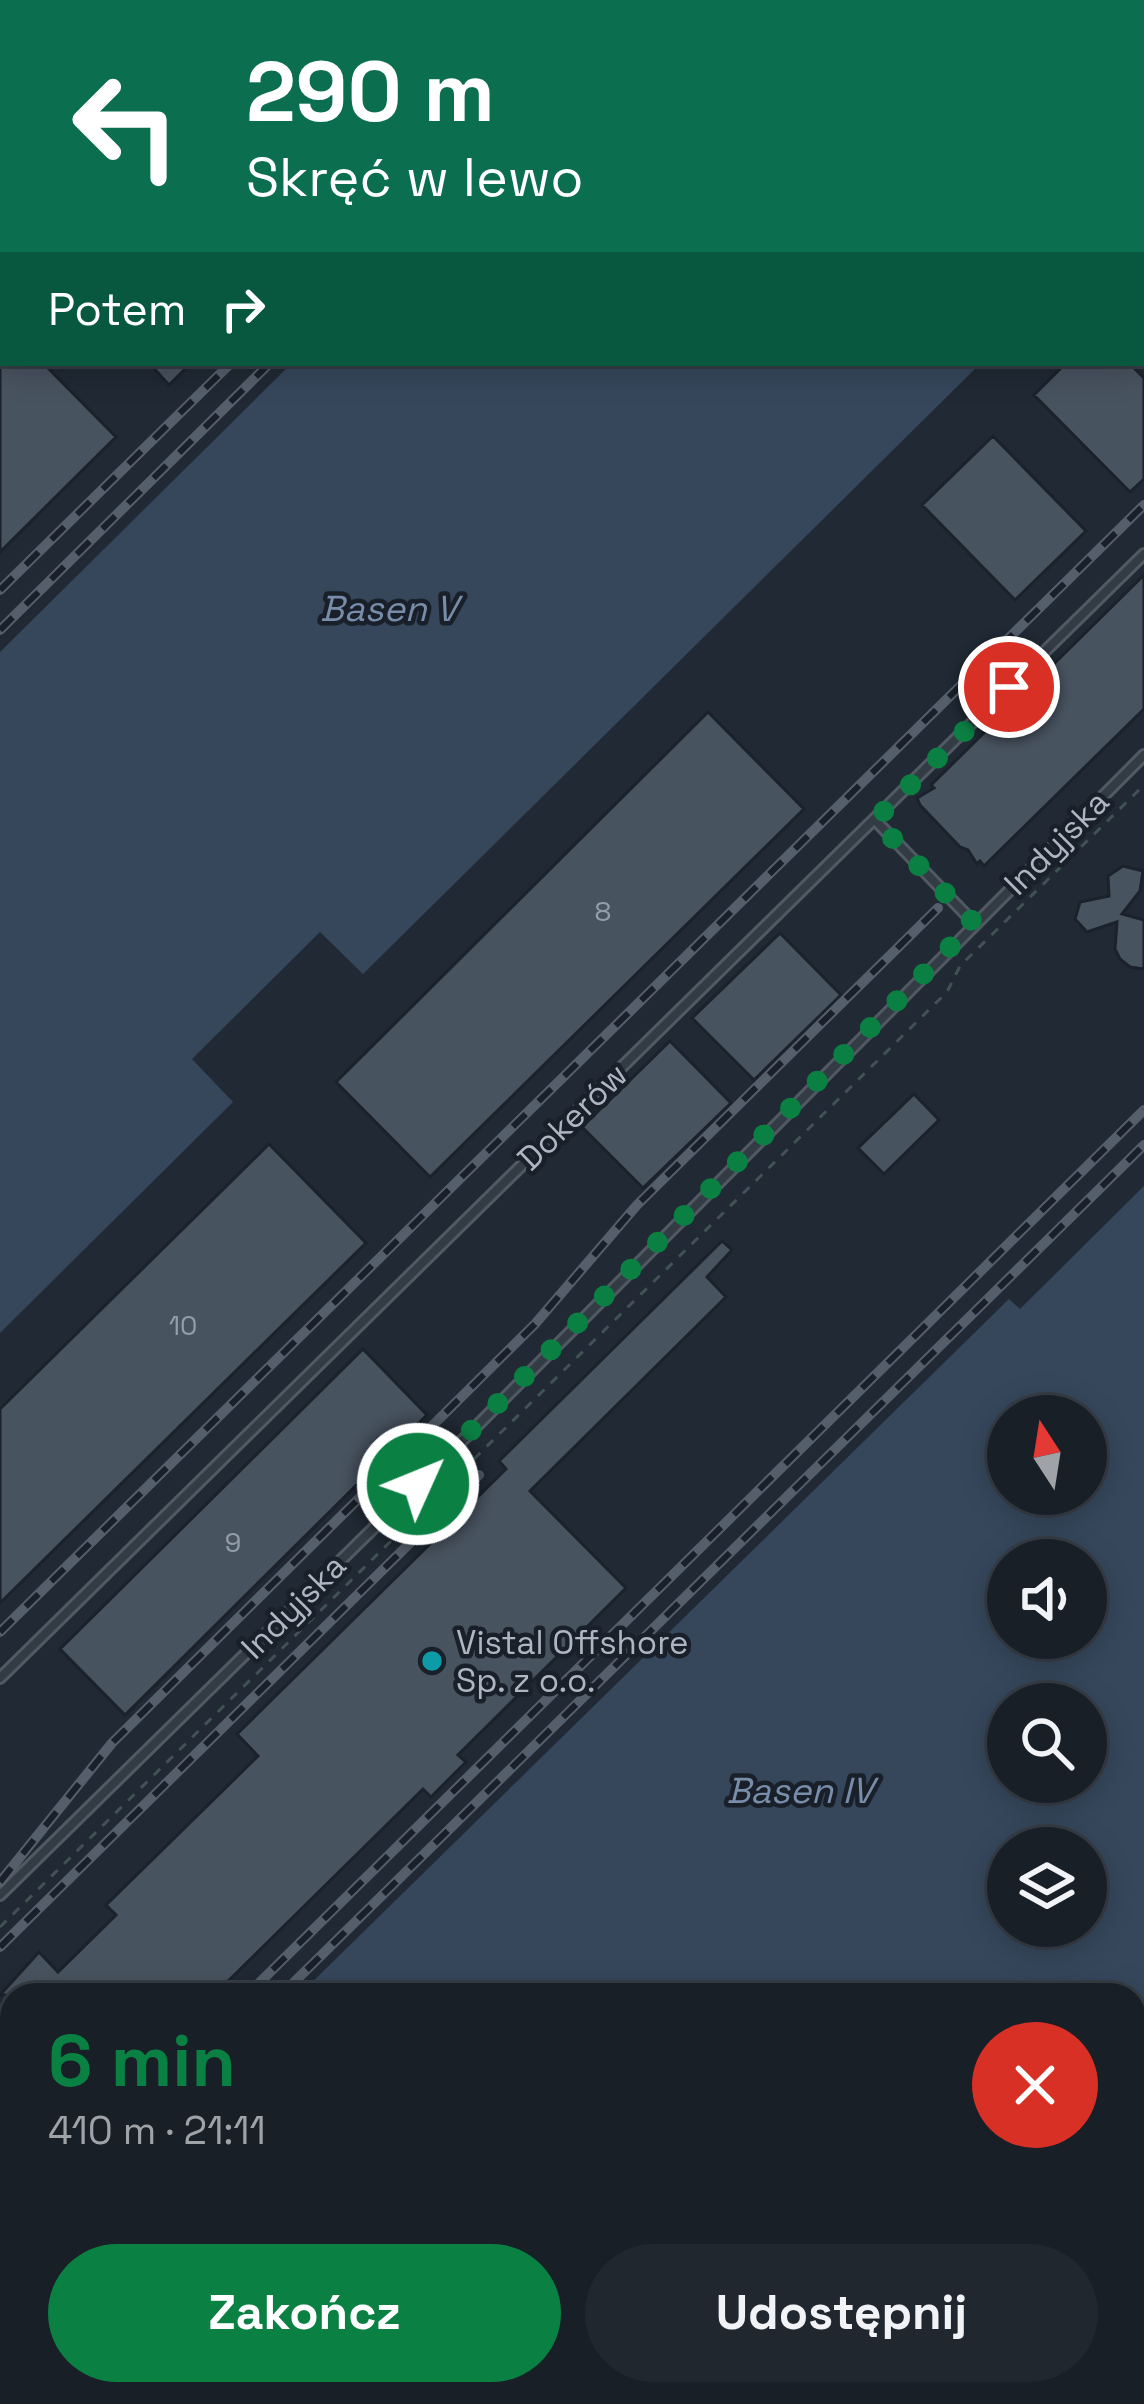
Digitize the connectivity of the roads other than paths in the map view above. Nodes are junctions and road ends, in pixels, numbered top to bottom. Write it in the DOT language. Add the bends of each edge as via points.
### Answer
graph roads {
  1 [pos="1144,554"];
  2 [pos="1144,755"];
  3 [pos="875,820"];
  4 [pos="974,923"];
  5 [pos="0,1678"];
  6 [pos="0,1894"];
  1 -- 3 [label="lane, Dokerów"];
  2 -- 4 [label="lane, Indyjska"];
  3 -- 4 [label="lane"];
  3 -- 5 [label="lane, Dokerów"];
  4 -- 6 [label="lane, Indyjska"];
}
